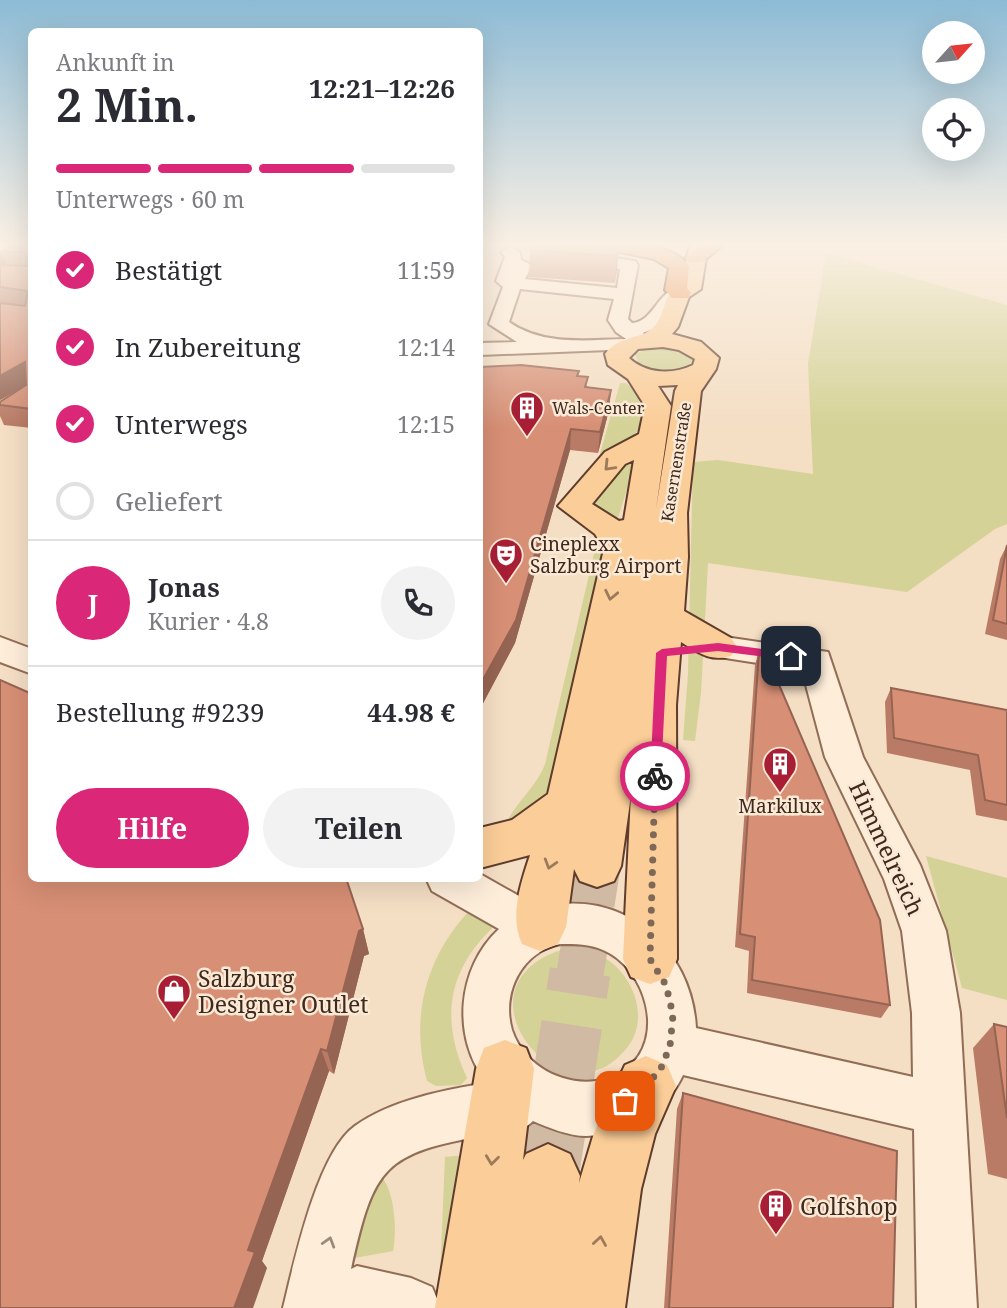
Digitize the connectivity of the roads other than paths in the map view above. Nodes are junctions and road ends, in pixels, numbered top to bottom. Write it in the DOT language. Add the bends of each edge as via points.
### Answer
graph roads {
  1 [pos="503,306"];
  2 [pos="627,306"];
  3 [pos="664,306"];
  4 [pos="688,306"];
  5 [pos="691,306"];
  6 [pos="632,345"];
  7 [pos="571,347"];
  8 [pos="483,349"];
  9 [pos="483,350"];
  10 [pos="696,361"];
  11 [pos="653,438"];
  12 [pos="655,510"];
  13 [pos="621,549"];
  14 [pos="656,620"];
  15 [pos="718,647"];
  16 [pos="0,648"];
  17 [pos="28,661"];
  18 [pos="0,672"];
  19 [pos="28,685"];
  20 [pos="569,803"];
  21 [pos="483,847"];
  22 [pos="597,866"];
  23 [pos="454,882"];
  24 [pos="536,928"];
  25 [pos="650,959"];
  26 [pos="658,1066"];
  27 [pos="517,1092"];
  28 [pos="941,1109"];
  29 [pos="548,1176"];
  30 [pos="313,1308"];
  31 [pos="339,1308"];
  32 [pos="411,1308"];
  33 [pos="470,1308"];
  34 [pos="529,1308"];
  35 [pos="590,1308"];
  36 [pos="947,1308"];
  1 -- 7 [label="street" via="499,324 525,338"];
  2 -- 6 [label="street"];
  3 -- 6 [label="street" via="656,322"];
  4 -- 6 [label="main road, Kasernenstraße" via="667,327"];
  5 -- 10 [label="main road, Kasernenstraße"];
  6 -- 7 [label="street"];
  6 -- 9 [label="street" via="528,362"];
  6 -- 10 [label="main road" via="675,341"];
  6 -- 10 [label="main road" via="669,379"];
  6 -- 11 [label="main road, Kasernenstraße" via="658,405"];
  7 -- 8 [label="street"];
  10 -- 12 [label="main road, Kasernenstraße"];
  11 -- 12 [label="main road, Kasernenstraße"];
  11 -- 13 [label="main road, one-way" via="615,458 574,506 607,528"];
  12 -- 13 [label="main road"];
  12 -- 14 [label="main road" via="671,557"];
  13 -- 20 [label="main road, one-way"];
  14 -- 15 [label="main road"];
  14 -- 22 [label="main road"];
  14 -- 25 [label="main road"];
  15 -- 28 [label="street, Himmelreich" via="816,660 844,757 905,878 925,931 936,1013"];
  16 -- 17 [label="street"];
  18 -- 19 [label="street"];
  20 -- 21 [label="main road" via="530,834"];
  20 -- 24 [label="main road, one-way"];
  23 -- 24 [label="street"];
  24 -- 25 [label="street" via="586,924 609,930"];
  24 -- 27 [label="street" via="517,939 503,956 485,998 492,1047"];
  25 -- 26 [label="street" via="666,985 673,1015"];
  26 -- 27 [label="street" via="625,1101 600,1108 574,1108"];
  26 -- 28 [label="street"];
  35 -- 26 [label="main road, one-way" via="608,1189 625,1133"];
  30 -- 27 [label="street, one-way" via="328,1243 364,1154 378,1141"];
  27 -- 33 [label="main road, one-way"];
  28 -- 36 [label="street, Himmelreich"];
  29 -- 34 [label="main road"];
  31 -- 32 [label="street" via="357,1296"];
}
